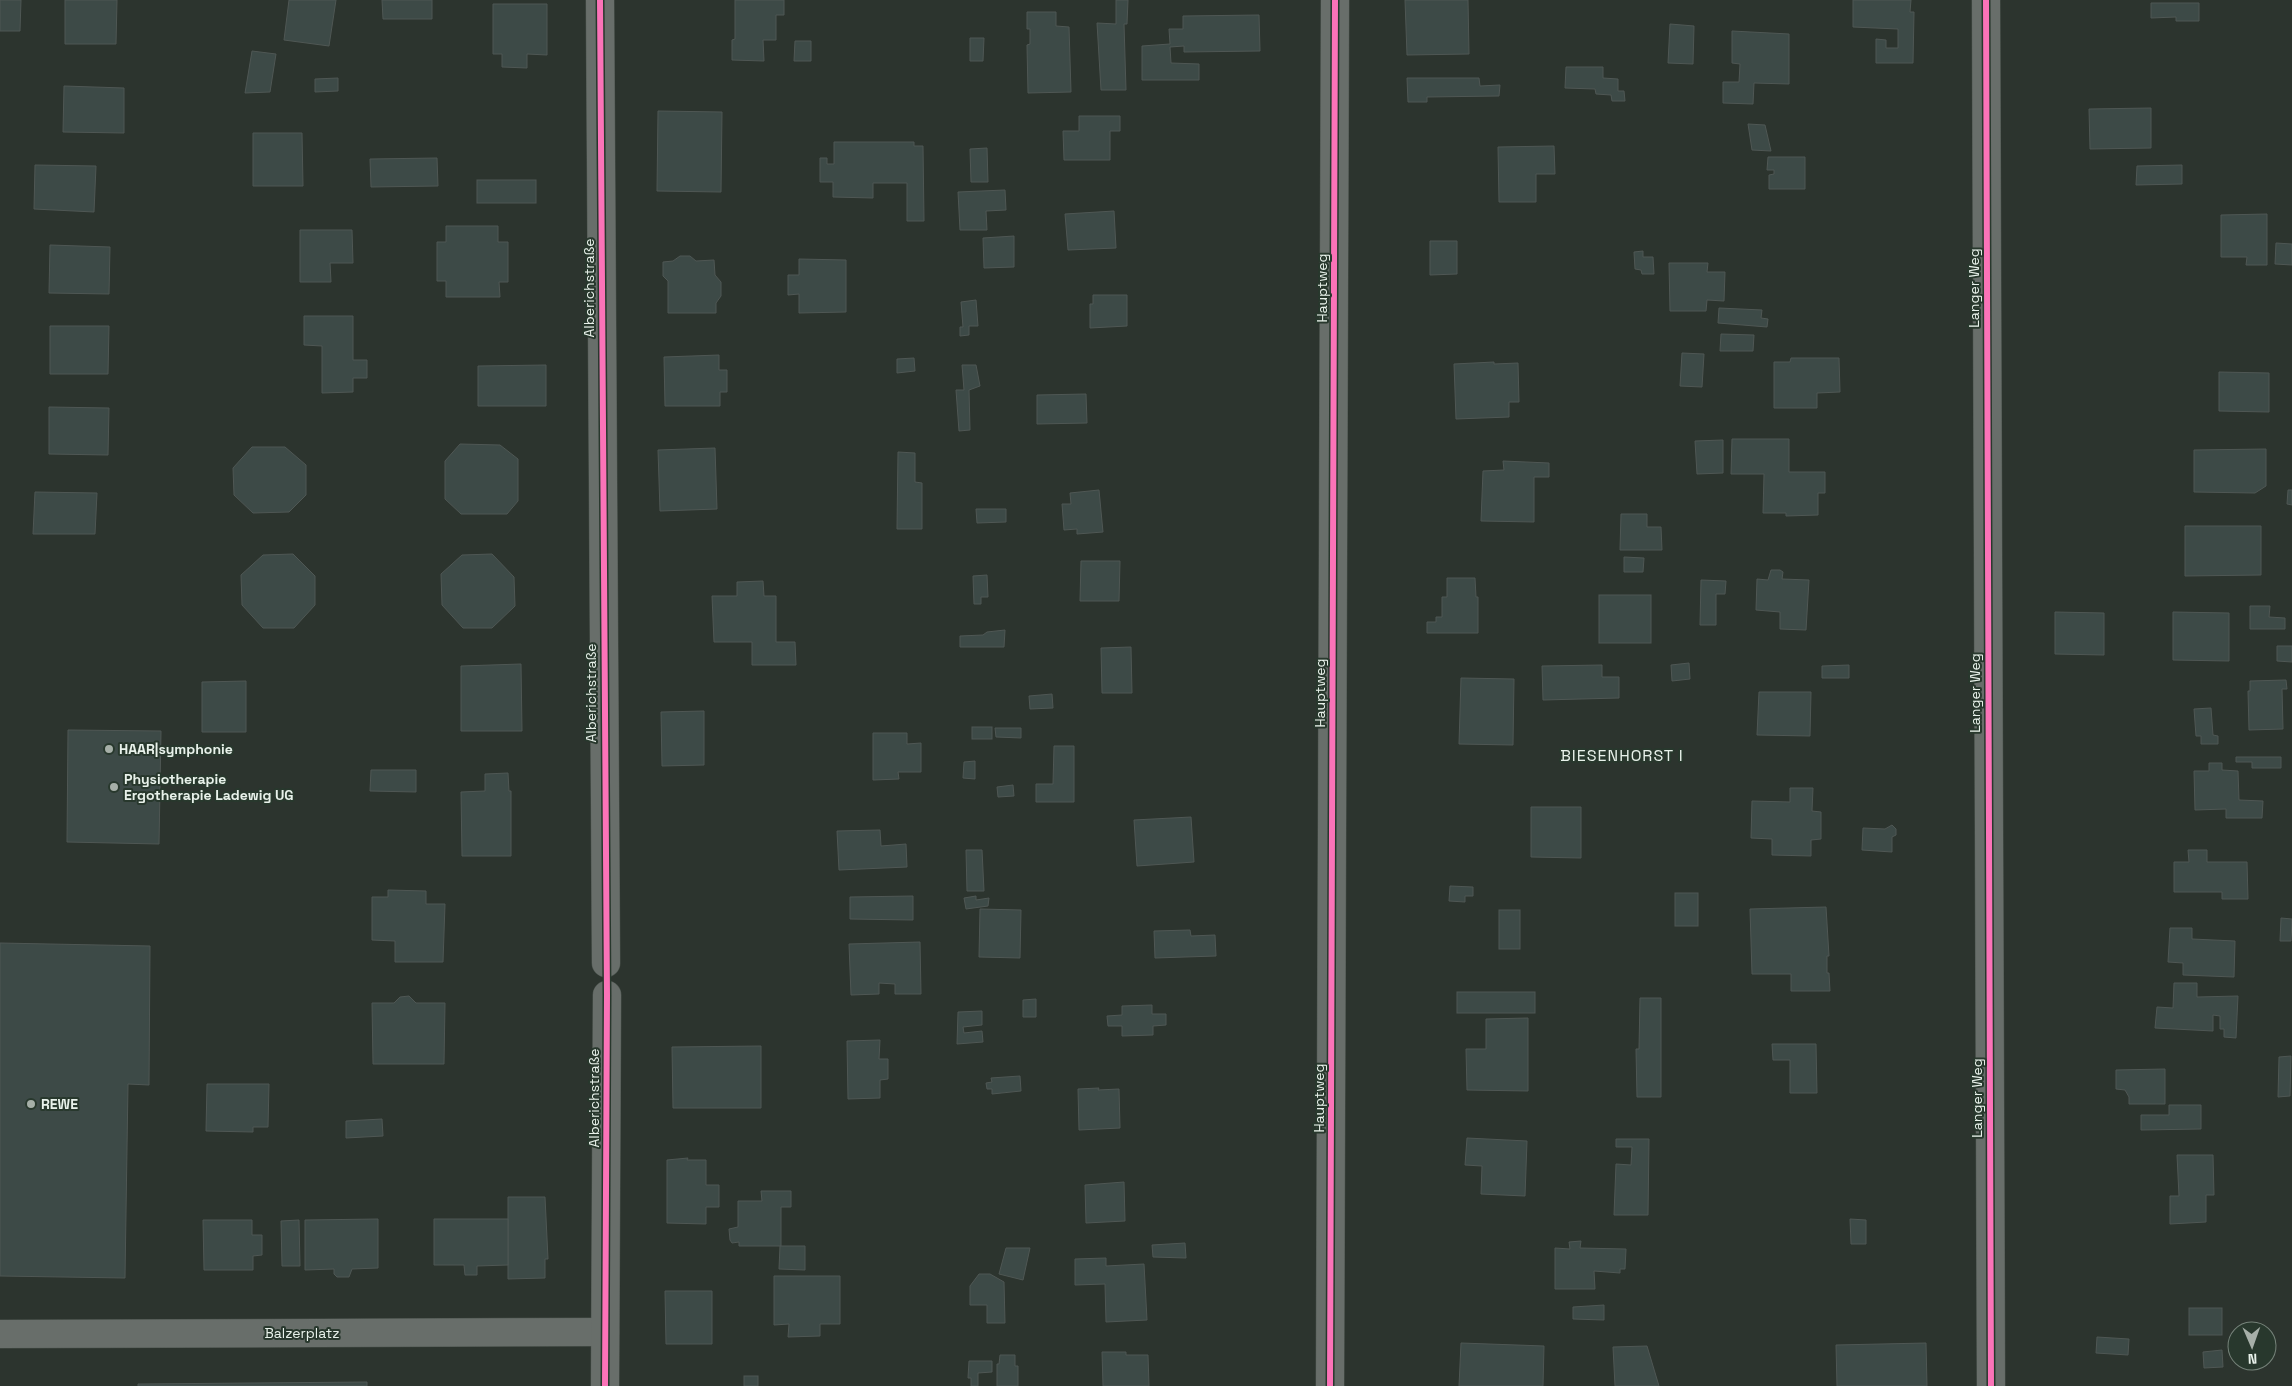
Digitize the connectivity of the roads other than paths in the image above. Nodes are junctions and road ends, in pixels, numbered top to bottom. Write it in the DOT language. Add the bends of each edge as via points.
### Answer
graph roads {
  1 [pos="600,0"];
  2 [pos="1336,0"];
  3 [pos="1986,0"];
  4 [pos="606,963"];
  5 [pos="607,995"];
  6 [pos="605,1332"];
  7 [pos="0,1334"];
  8 [pos="605,1386"];
  9 [pos="1330,1386"];
  10 [pos="1991,1386"];
  1 -- 4 [label="street, Alberichstraße"];
  2 -- 9 [label="street, Hauptweg"];
  3 -- 10 [label="street, Langer Weg"];
  5 -- 6 [label="street, Alberichstraße"];
  6 -- 7 [label="street, Balzerplatz"];
  6 -- 8 [label="street, Alberichstraße"];
}
